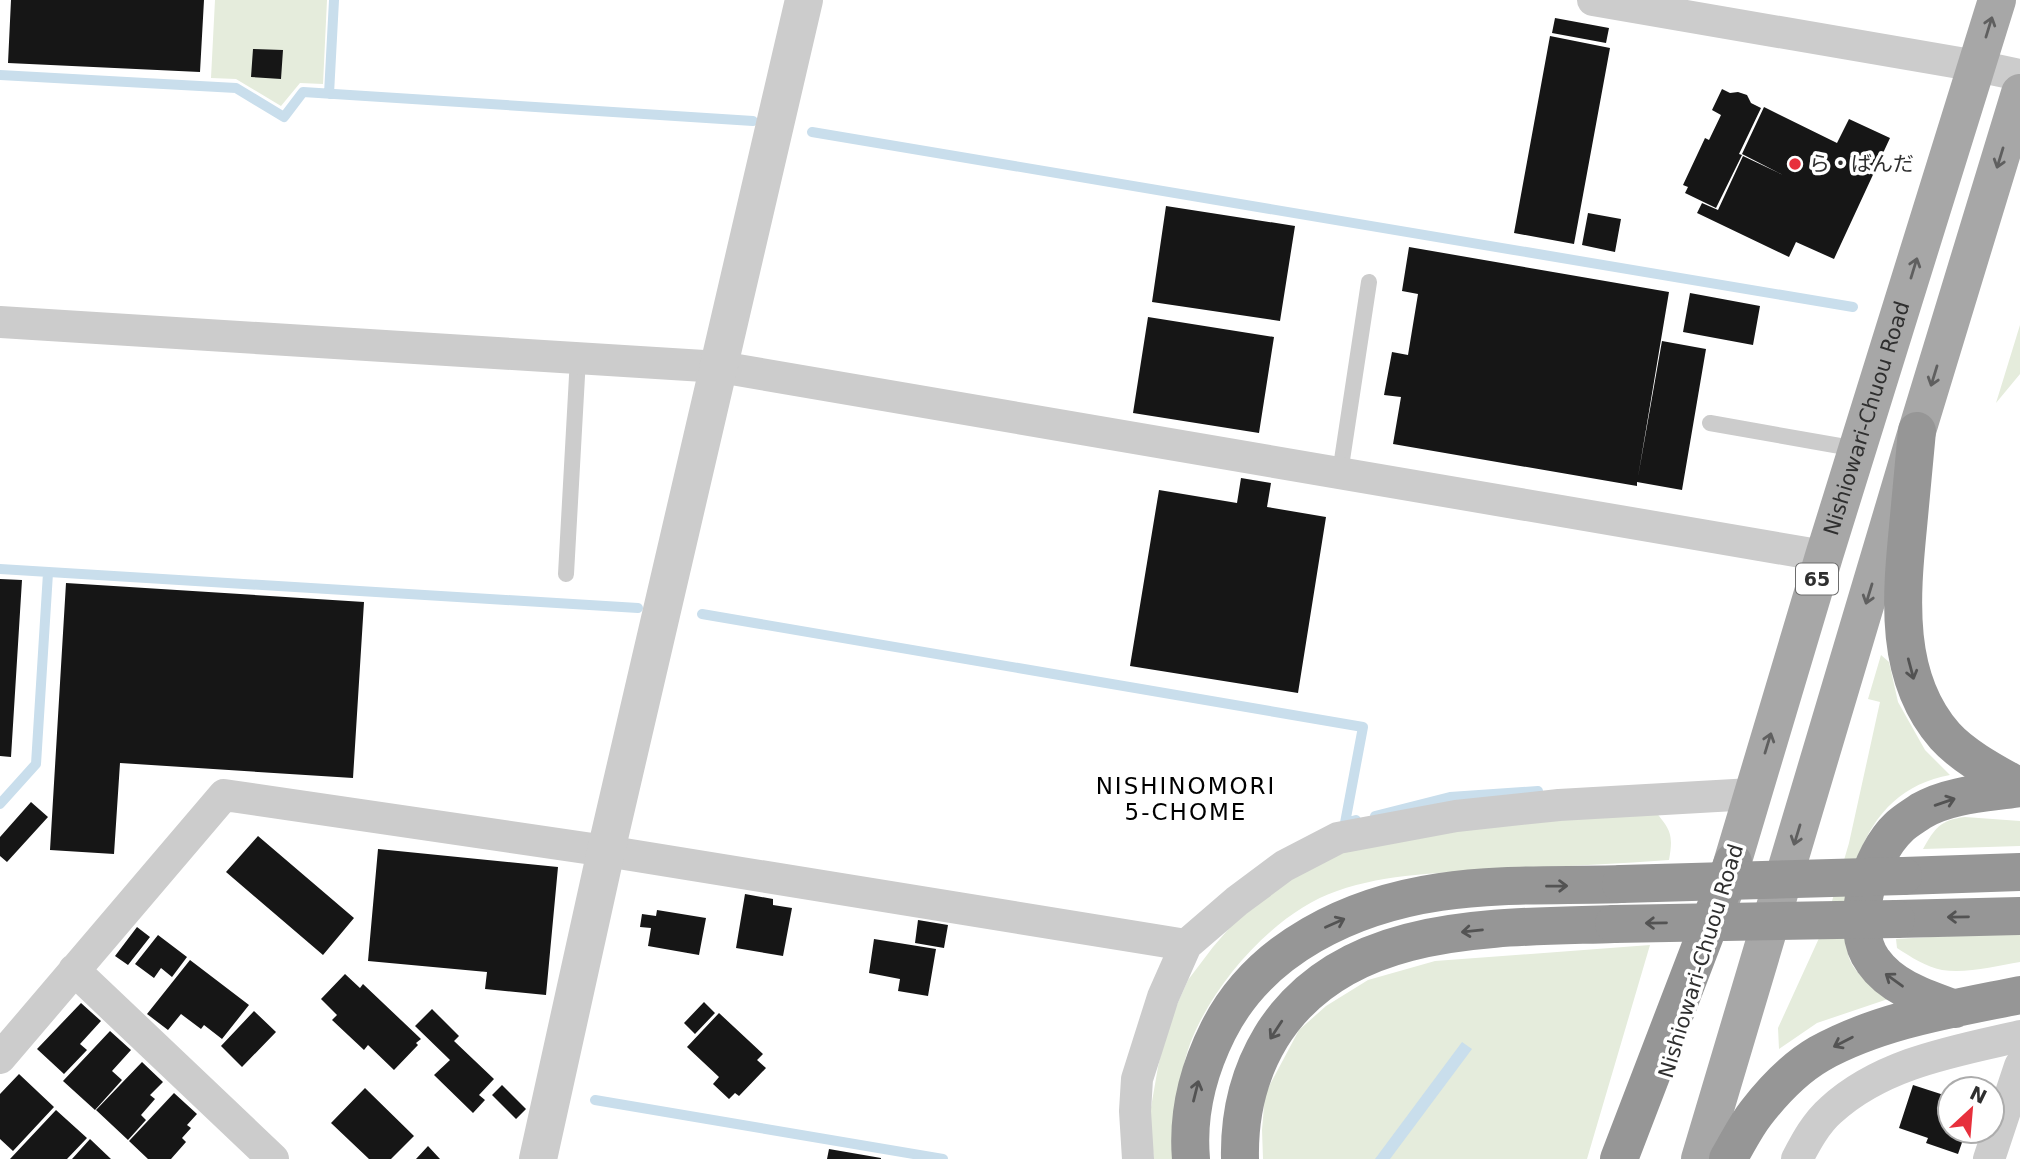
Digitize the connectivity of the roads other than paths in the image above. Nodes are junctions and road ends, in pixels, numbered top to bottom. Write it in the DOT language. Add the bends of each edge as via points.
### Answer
graph roads {
  1 [pos="804,0"];
  2 [pos="1592,0"];
  3 [pos="1997,0"];
  4 [pos="1977,66"];
  5 [pos="2020,75"];
  6 [pos="2020,93"];
  7 [pos="1369,282"];
  8 [pos="0,322"];
  9 [pos="578,358"];
  10 [pos="720,367"];
  11 [pos="1710,423"];
  12 [pos="1917,431"];
  13 [pos="1857,449"];
  14 [pos="1340,473"];
  15 [pos="1824,556"];
  16 [pos="566,575"];
  17 [pos="2020,787"];
  18 [pos="1752,794"];
  19 [pos="606,851"];
  20 [pos="1733,862"];
  21 [pos="2020,873"];
  22 [pos="2020,916"];
  23 [pos="1185,945"];
  24 [pos="74,970"];
  25 [pos="2020,995"];
  26 [pos="1955,1009"];
  27 [pos="2020,1036"];
  28 [pos="0,1058"];
  29 [pos="2020,1066"];
  30 [pos="272,1159"];
  31 [pos="538,1159"];
  32 [pos="1138,1159"];
  33 [pos="1191,1159"];
  34 [pos="1241,1159"];
  35 [pos="1619,1159"];
  36 [pos="1639,1159"];
  37 [pos="1700,1159"];
  38 [pos="1728,1159"];
  39 [pos="1797,1159"];
  40 [pos="1989,1159"];
  1 -- 10 [label="street"];
  2 -- 4 [label="street"];
  4 -- 3 [label="main road, Nishiowari-Chuou Road / 65, one-way"];
  4 -- 5 [label="street"];
  13 -- 4 [label="main road, Nishiowari-Chuou Road / 65, one-way"];
  6 -- 12 [label="main road, 65, one-way"];
  7 -- 14 [label="lane"];
  8 -- 9 [label="street"];
  9 -- 10 [label="street"];
  9 -- 16 [label="lane"];
  10 -- 14 [label="street"];
  10 -- 19 [label="street"];
  11 -- 13 [label="lane"];
  12 -- 17 [label="highway, one-way" via="1902,583 1910,668 1923,704 1946,737 1981,765"];
  12 -- 37 [label="main road, 65, one-way"];
  13 -- 15 [label="main road, Nishiowari-Chuou Road / 65"];
  14 -- 15 [label="street"];
  18 -- 15 [label="main road, Nishiowari-Chuou Road / 65, one-way"];
  26 -- 17 [label="highway, one-way" via="1918,995 1871,960 1862,936 1862,909 1871,873 1882,848 1899,827 1923,810 1954,798"];
  18 -- 20 [label="main road, Nishiowari-Chuou Road / 65"];
  18 -- 23 [label="street" via="1456,816 1338,838 1284,866"];
  19 -- 23 [label="street"];
  19 -- 24 [label="street" via="224,795"];
  19 -- 31 [label="street"];
  20 -- 35 [label="highway"];
  20 -- 36 [label="main road, Nishiowari-Chuou Road / 65"];
  33 -- 21 [label="highway, one-way, bridge" via="1193,1097 1225,1016 1281,954 1357,913 1399,899 1491,887"];
  22 -- 34 [label="highway, one-way, bridge" via="1517,927 1420,939 1379,951 1341,968 1306,992 1280,1023 1260,1055 1247,1092"];
  23 -- 32 [label="street" via="1163,997 1138,1079"];
  24 -- 28 [label="street"];
  24 -- 30 [label="street"];
  25 -- 26 [label="highway"];
  26 -- 38 [label="highway, one-way" via="1854,1037 1816,1056 1755,1114"];
  27 -- 39 [label="street" via="1927,1058 1867,1083 1819,1122"];
  29 -- 40 [label="street"];
}
